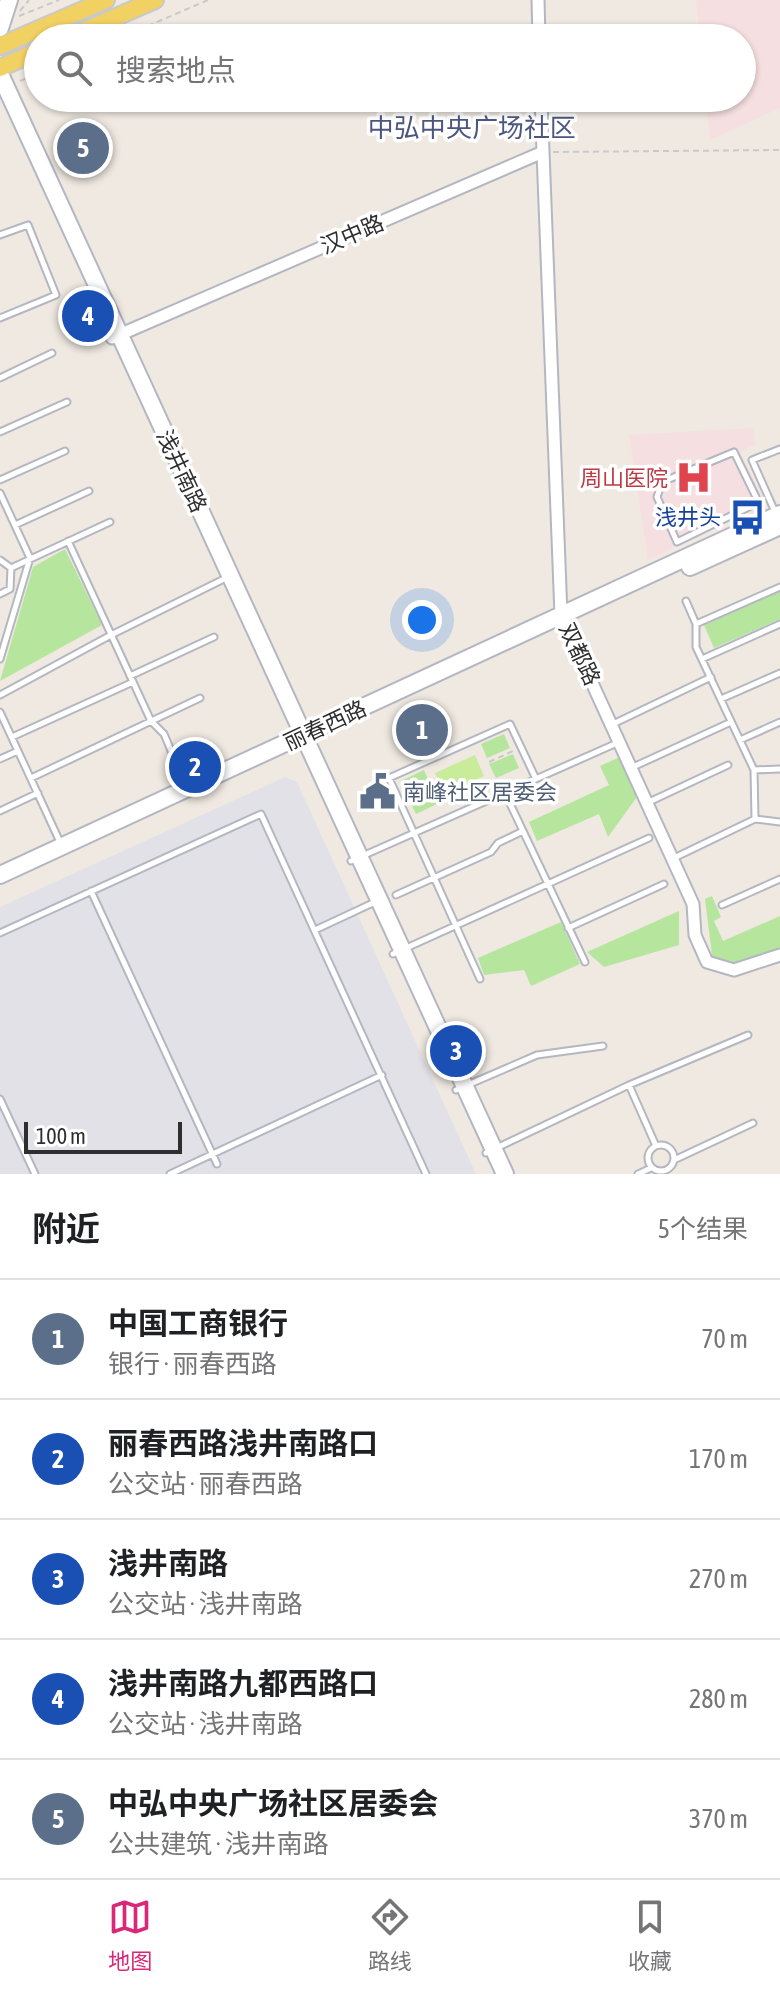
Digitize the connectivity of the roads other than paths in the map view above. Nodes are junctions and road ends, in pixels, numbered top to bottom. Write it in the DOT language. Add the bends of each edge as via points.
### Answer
graph roads {
  1 [pos="9,0"];
  2 [pos="106,0"];
  3 [pos="155,0"];
  4 [pos="538,0"];
  5 [pos="51,24"];
  6 [pos="100,24"];
  7 [pos="539,24"];
  8 [pos="1,26"];
  9 [pos="24,36"];
  10 [pos="0,46"];
  11 [pos="24,63"];
  12 [pos="1,82"];
  13 [pos="542,112"];
  14 [pos="543,152"];
  15 [pos="0,235"];
  16 [pos="0,318"];
  17 [pos="116,336"];
  18 [pos="52,353"];
  19 [pos="0,378"];
  20 [pos="67,402"];
  21 [pos="0,432"];
  22 [pos="780,449"];
  23 [pos="65,451"];
  24 [pos="0,480"];
  25 [pos="89,491"];
  26 [pos="0,494"];
  27 [pos="779,519"];
  28 [pos="110,522"];
  29 [pos="15,525"];
  30 [pos="702,530"];
  31 [pos="68,541"];
  32 [pos="710,546"];
  33 [pos="30,558"];
  34 [pos="0,560"];
  35 [pos="11,568"];
  36 [pos="226,578"];
  37 [pos="780,587"];
  38 [pos="0,594"];
  39 [pos="686,601"];
  40 [pos="564,620"];
  41 [pos="696,624"];
  42 [pos="780,624"];
  43 [pos="111,635"];
  44 [pos="214,637"];
  45 [pos="2,644"];
  46 [pos="0,659"];
  47 [pos="702,659"];
  48 [pos="780,673"];
  49 [pos="711,677"];
  50 [pos="131,679"];
  51 [pos="0,695"];
  52 [pos="200,698"];
  53 [pos="721,699"];
  54 [pos="0,712"];
  55 [pos="151,721"];
  56 [pos="731,722"];
  57 [pos="780,722"];
  58 [pos="613,724"];
  59 [pos="12,737"];
  60 [pos="740,740"];
  61 [pos="300,741"];
  62 [pos="620,741"];
  63 [pos="18,751"];
  64 [pos="0,759"];
  65 [pos="728,765"];
  66 [pos="632,768"];
  67 [pos="780,769"];
  68 [pos="754,770"];
  69 [pos="31,778"];
  70 [pos="536,779"];
  71 [pos="187,789"];
  72 [pos="38,793"];
  73 [pos="505,793"];
  74 [pos="648,802"];
  75 [pos="0,811"];
  76 [pos="755,819"];
  77 [pos="780,822"];
  78 [pos="523,831"];
  79 [pos="414,833"];
  80 [pos="649,838"];
  81 [pos="62,846"];
  82 [pos="673,858"];
  83 [pos="355,860"];
  84 [pos="0,875"];
  85 [pos="434,877"];
  86 [pos="780,879"];
  87 [pos="0,884"];
  88 [pos="548,884"];
  89 [pos="664,884"];
  90 [pos="91,891"];
  91 [pos="396,895"];
  92 [pos="374,902"];
  93 [pos="722,905"];
  94 [pos="456,926"];
  95 [pos="568,928"];
  96 [pos="315,930"];
  97 [pos="0,933"];
  98 [pos="397,952"];
  99 [pos="780,955"];
  100 [pos="585,962"];
  101 [pos="480,979"];
  102 [pos="748,1035"];
  103 [pos="603,1046"];
  104 [pos="382,1075"];
  105 [pos="629,1085"];
  106 [pos="460,1088"];
  107 [pos="0,1099"];
  108 [pos="753,1123"];
  109 [pos="656,1146"];
  110 [pos="490,1152"];
  111 [pos="213,1154"];
  112 [pos="674,1160"];
  113 [pos="217,1164"];
  114 [pos="651,1168"];
  115 [pos="669,1172"];
  116 [pos="35,1174"];
  117 [pos="170,1174"];
  118 [pos="426,1174"];
  119 [pos="496,1174"];
  120 [pos="505,1174"];
  121 [pos="638,1174"];
  1 -- 8 [label="main road"];
  2 -- 5 [label="main road"];
  3 -- 6 [label="main road"];
  4 -- 7 [label="street"];
  9 -- 10 [label="main road"];
  11 -- 12 [label="main road"];
  12 -- 17 [label="main road, 浅井南路"];
  13 -- 14 [label="street"];
  14 -- 17 [label="street, 汉中路"];
  14 -- 40 [label="street, 双都路"];
  15 -- 16 [label="lane" via="28,225 56,295"];
  17 -- 36 [label="main road, 浅井南路"];
  18 -- 19 [label="lane"];
  20 -- 21 [label="lane"];
  22 -- 27 [label="lane" via="752,460"];
  23 -- 24 [label="lane"];
  25 -- 29 [label="lane"];
  26 -- 29 [label="lane"];
  27 -- 32 [label="main road, 丽春西路"];
  27 -- 40 [label="main road, 丽春西路"];
  28 -- 31 [label="lane"];
  29 -- 33 [label="lane"];
  30 -- 30 [label="lane" via="755,504 734,452 662,482 657,497 677,542"];
  30 -- 32 [label="lane"];
  31 -- 33 [label="lane"];
  31 -- 43 [label="lane"];
  32 -- 40 [label="main road, 丽春西路"];
  33 -- 35 [label="lane"];
  33 -- 45 [label="lane"];
  34 -- 35 [label="lane"];
  35 -- 38 [label="lane" via="10,589"];
  36 -- 43 [label="lane"];
  36 -- 61 [label="main road, 浅井南路"];
  37 -- 41 [label="lane"];
  39 -- 41 [label="lane"];
  40 -- 58 [label="street, 双都路"];
  40 -- 61 [label="main road, 丽春西路"];
  41 -- 47 [label="lane"];
  42 -- 47 [label="lane"];
  43 -- 50 [label="lane"];
  43 -- 51 [label="lane"];
  44 -- 50 [label="lane"];
  45 -- 46 [label="lane"];
  47 -- 49 [label="lane"];
  48 -- 53 [label="lane"];
  49 -- 53 [label="lane"];
  49 -- 58 [label="lane"];
  50 -- 55 [label="lane"];
  50 -- 59 [label="lane"];
  52 -- 55 [label="lane"];
  53 -- 56 [label="lane"];
  54 -- 59 [label="lane"];
  55 -- 69 [label="lane"];
  55 -- 71 [label="lane" via="164,734"];
  56 -- 60 [label="lane"];
  56 -- 66 [label="lane"];
  57 -- 60 [label="lane"];
  58 -- 62 [label="street, 双都路"];
  59 -- 63 [label="lane"];
  60 -- 68 [label="lane"];
  61 -- 71 [label="main road, 丽春西路"];
  61 -- 83 [label="main road, 浅井南路"];
  61 -- 87 [label="main road, 丽春西路"];
  62 -- 66 [label="street, 双都路"];
  62 -- 70 [label="lane"];
  63 -- 64 [label="lane"];
  63 -- 69 [label="lane"];
  65 -- 74 [label="lane"];
  66 -- 74 [label="street, 双都路"];
  67 -- 68 [label="lane"];
  68 -- 76 [label="lane"];
  69 -- 72 [label="lane"];
  70 -- 73 [label="lane"];
  70 -- 79 [label="lane" via="510,724 389,778"];
  71 -- 81 [label="main road, 丽春西路"];
  72 -- 75 [label="lane"];
  72 -- 81 [label="lane"];
  73 -- 78 [label="lane"];
  73 -- 79 [label="lane"];
  74 -- 82 [label="street, 双都路"];
  76 -- 77 [label="lane"];
  76 -- 82 [label="lane"];
  78 -- 85 [label="lane"];
  78 -- 88 [label="lane"];
  79 -- 83 [label="lane"];
  79 -- 85 [label="lane"];
  80 -- 88 [label="lane"];
  81 -- 84 [label="main road, 丽春西路"];
  82 -- 99 [label="street, 双都路" via="693,904 695,935 707,962 734,970"];
  83 -- 92 [label="main road, 浅井南路"];
  85 -- 91 [label="lane"];
  85 -- 94 [label="lane"];
  86 -- 93 [label="lane"];
  88 -- 94 [label="lane"];
  88 -- 95 [label="lane"];
  89 -- 95 [label="lane"];
  90 -- 96 [label="lane" via="261,814"];
  90 -- 97 [label="lane"];
  90 -- 111 [label="lane"];
  92 -- 96 [label="lane"];
  92 -- 98 [label="main road, 浅井南路"];
  94 -- 98 [label="lane"];
  94 -- 101 [label="lane"];
  95 -- 100 [label="lane"];
  96 -- 104 [label="lane"];
  98 -- 106 [label="main road, 浅井南路"];
  102 -- 105 [label="lane"];
  103 -- 106 [label="lane" via="537,1055"];
  104 -- 111 [label="lane"];
  104 -- 118 [label="lane"];
  105 -- 109 [label="lane"];
  105 -- 110 [label="lane"];
  106 -- 110 [label="main road, 浅井南路"];
  107 -- 116 [label="lane"];
  108 -- 112 [label="lane"];
  109 -- 112 [label="lane" via="665,1145"];
  109 -- 114 [label="lane" via="647,1157"];
  110 -- 119 [label="main road, 浅井南路"];
  110 -- 120 [label="main road, 浅井南路"];
  111 -- 113 [label="lane"];
  111 -- 117 [label="lane"];
  112 -- 115 [label="lane"];
  114 -- 115 [label="lane"];
  114 -- 121 [label="lane"];
}
